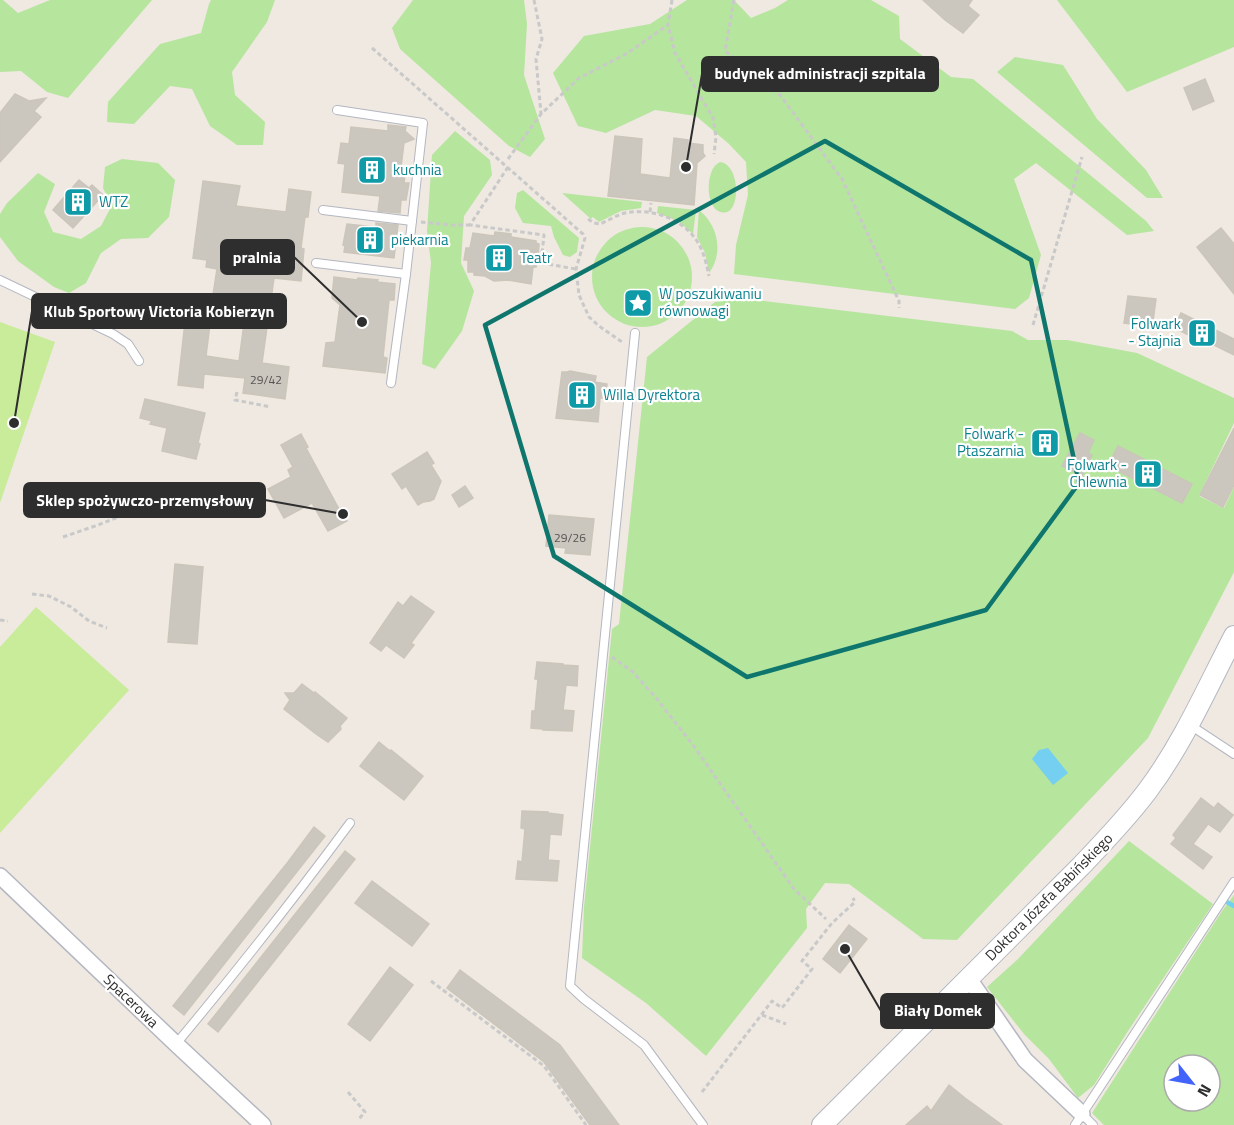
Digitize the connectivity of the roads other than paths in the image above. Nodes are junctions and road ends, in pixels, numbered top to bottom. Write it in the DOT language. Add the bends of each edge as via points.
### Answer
graph roads {
  1 [pos="337,110"];
  2 [pos="323,210"];
  3 [pos="412,221"];
  4 [pos="316,263"];
  5 [pos="406,274"];
  6 [pos="0,280"];
  7 [pos="635,333"];
  8 [pos="139,362"];
  9 [pos="390,383"];
  10 [pos="1234,636"];
  11 [pos="1189,725"];
  12 [pos="1234,754"];
  13 [pos="350,824"];
  14 [pos="0,876"];
  15 [pos="1234,882"];
  16 [pos="966,979"];
  17 [pos="176,1044"];
  18 [pos="1084,1122"];
  19 [pos="263,1125"];
  20 [pos="703,1125"];
  21 [pos="822,1125"];
  1 -- 3 [label="lane" via="423,123"];
  2 -- 3 [label="lane"];
  3 -- 5 [label="lane"];
  4 -- 5 [label="lane"];
  5 -- 9 [label="lane"];
  6 -- 8 [label="lane" via="113,334 128,344"];
  7 -- 20 [label="lane" via="570,986 644,1045"];
  10 -- 11 [label="street, Doktora Józefa Babińskiego"];
  11 -- 12 [label="lane"];
  11 -- 16 [label="street, Doktora Józefa Babińskiego" via="1148,790 1121,824"];
  13 -- 17 [label="lane"];
  14 -- 17 [label="street, Spacerowa"];
  15 -- 18 [label="lane"];
  16 -- 18 [label="street" via="1025,1060"];
  16 -- 21 [label="street, Doktora Józefa Babińskiego"];
  17 -- 19 [label="street, Spacerowa"];
}
